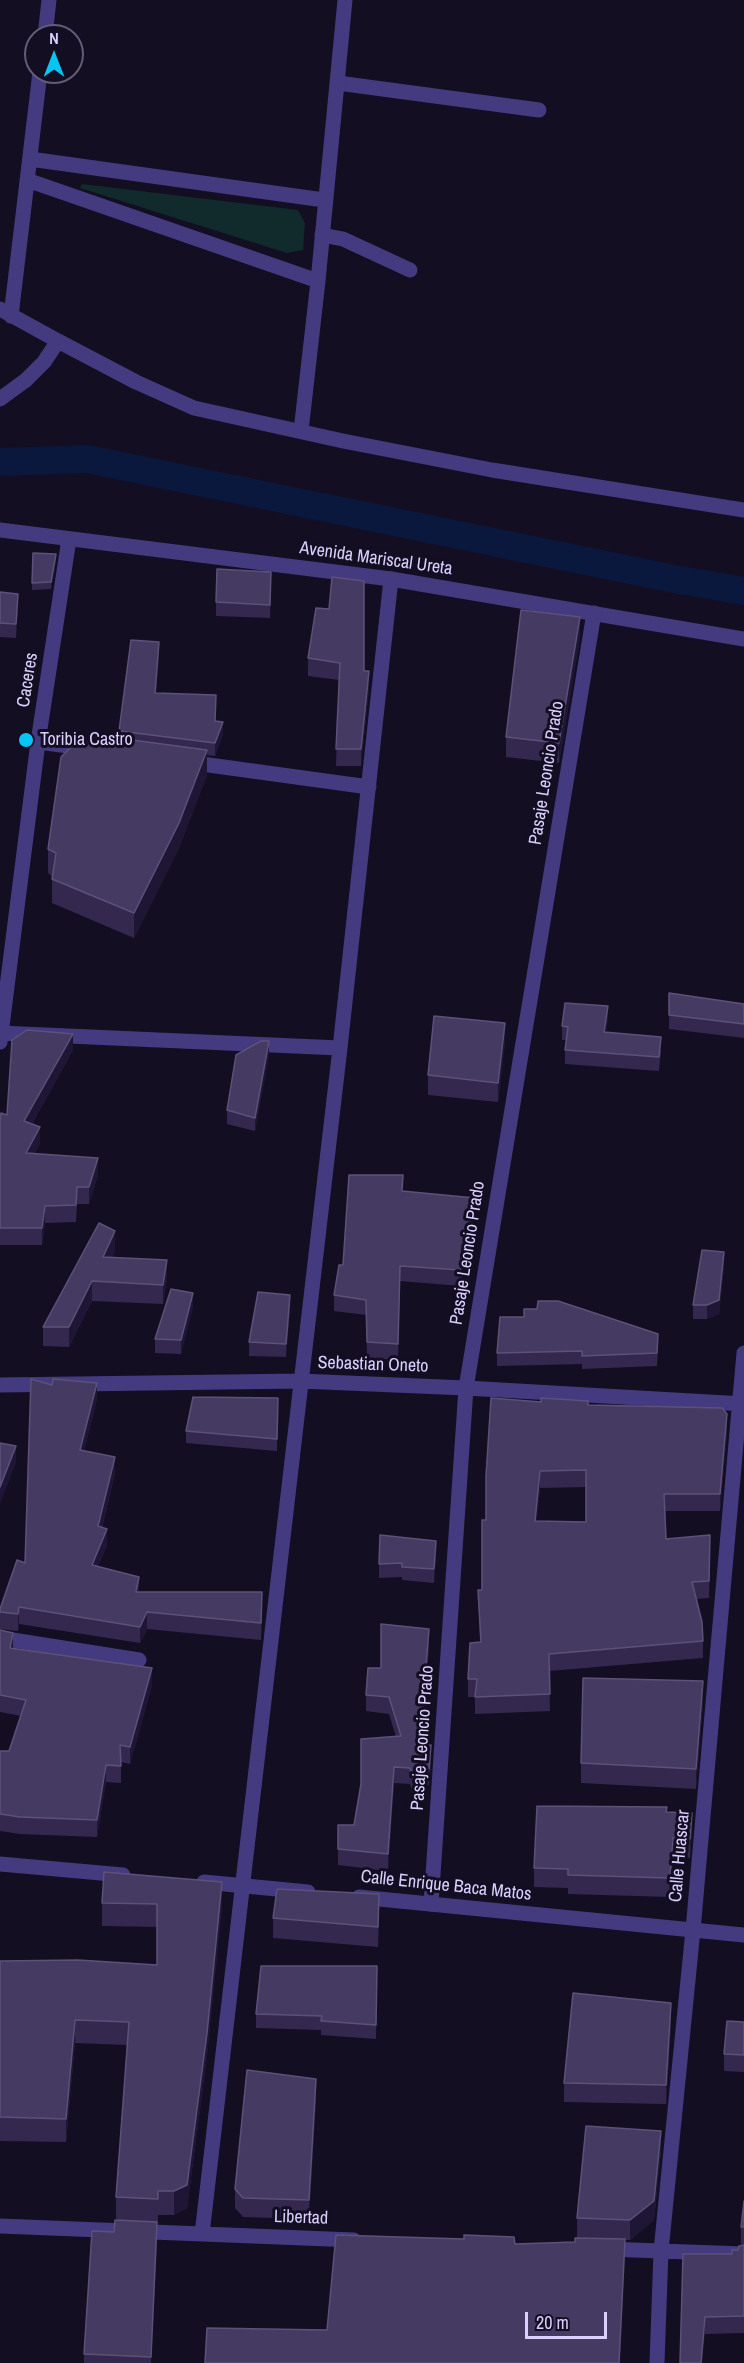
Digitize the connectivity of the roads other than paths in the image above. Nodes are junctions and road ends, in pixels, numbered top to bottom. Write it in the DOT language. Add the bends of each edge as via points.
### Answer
graph roads {
  1 [pos="49,0"];
  2 [pos="345,0"];
  3 [pos="46,24"];
  4 [pos="338,83"];
  5 [pos="39,84"];
  6 [pos="539,110"];
  7 [pos="30,159"];
  8 [pos="27,180"];
  9 [pos="324,200"];
  10 [pos="322,235"];
  11 [pos="410,270"];
  12 [pos="318,281"];
  13 [pos="6,313"];
  14 [pos="58,341"];
  15 [pos="0,399"];
  16 [pos="301,431"];
  17 [pos="744,510"];
  18 [pos="0,530"];
  19 [pos="69,539"];
  20 [pos="391,579"];
  21 [pos="594,613"];
  22 [pos="744,639"];
  23 [pos="38,742"];
  24 [pos="109,751"];
  25 [pos="168,759"];
  26 [pos="369,787"];
  27 [pos="0,1036"];
  28 [pos="340,1048"];
  29 [pos="744,1353"];
  30 [pos="300,1381"];
  31 [pos="0,1385"];
  32 [pos="466,1388"];
  33 [pos="742,1404"];
  34 [pos="0,1638"];
  35 [pos="139,1660"];
  36 [pos="0,1864"];
  37 [pos="139,1876"];
  38 [pos="185,1880"];
  39 [pos="243,1885"];
  40 [pos="325,1894"];
  41 [pos="349,1896"];
  42 [pos="431,1904"];
  43 [pos="693,1930"];
  44 [pos="744,1935"];
  45 [pos="0,2226"];
  46 [pos="202,2234"];
  47 [pos="367,2240"];
  48 [pos="591,2248"];
  49 [pos="661,2251"];
  50 [pos="744,2254"];
  51 [pos="657,2363"];
  1 -- 3 [label="street"];
  2 -- 4 [label="street"];
  4 -- 6 [label="street"];
  4 -- 9 [label="street"];
  5 -- 7 [label="street"];
  7 -- 8 [label="street"];
  7 -- 9 [label="street"];
  8 -- 12 [label="street"];
  8 -- 13 [label="street"];
  9 -- 10 [label="street"];
  10 -- 11 [label="street" via="343,239"];
  10 -- 12 [label="street"];
  12 -- 16 [label="street"];
  13 -- 14 [label="street"];
  14 -- 15 [label="street" via="44,362"];
  14 -- 16 [label="street" via="194,408"];
  16 -- 17 [label="street" via="492,470"];
  18 -- 19 [label="street, Avenida Mariscal Ureta"];
  19 -- 20 [label="street, Avenida Mariscal Ureta"];
  19 -- 23 [label="street, Caceres"];
  20 -- 21 [label="street, Avenida Mariscal Ureta"];
  20 -- 26 [label="street"];
  21 -- 22 [label="street, Avenida Mariscal Ureta"];
  21 -- 32 [label="street, Pasaje Leoncio Prado"];
  23 -- 24 [label="street"];
  23 -- 27 [label="street, Caceres"];
  25 -- 26 [label="street"];
  26 -- 28 [label="street"];
  27 -- 28 [label="street"];
  28 -- 30 [label="street"];
  29 -- 33 [label="street, Calle Huascar"];
  30 -- 31 [label="street, Sebastian Oneto"];
  30 -- 32 [label="street, Sebastian Oneto"];
  30 -- 39 [label="street"];
  32 -- 33 [label="street, Sebastian Oneto"];
  32 -- 42 [label="street, Pasaje Leoncio Prado"];
  33 -- 43 [label="street, Calle Huascar"];
  34 -- 35 [label="street"];
  36 -- 37 [label="street"];
  38 -- 39 [label="street"];
  39 -- 40 [label="street"];
  39 -- 46 [label="street"];
  41 -- 42 [label="street, Calle Enrique Baca Matos"];
  42 -- 43 [label="street, Calle Enrique Baca Matos"];
  43 -- 44 [label="street, Calle Enrique Baca Matos"];
  43 -- 49 [label="street, Calle Huascar"];
  45 -- 46 [label="street, Libertad"];
  46 -- 47 [label="street, Libertad"];
  48 -- 49 [label="street"];
  49 -- 50 [label="street"];
  49 -- 51 [label="street, Calle Huascar"];
}
